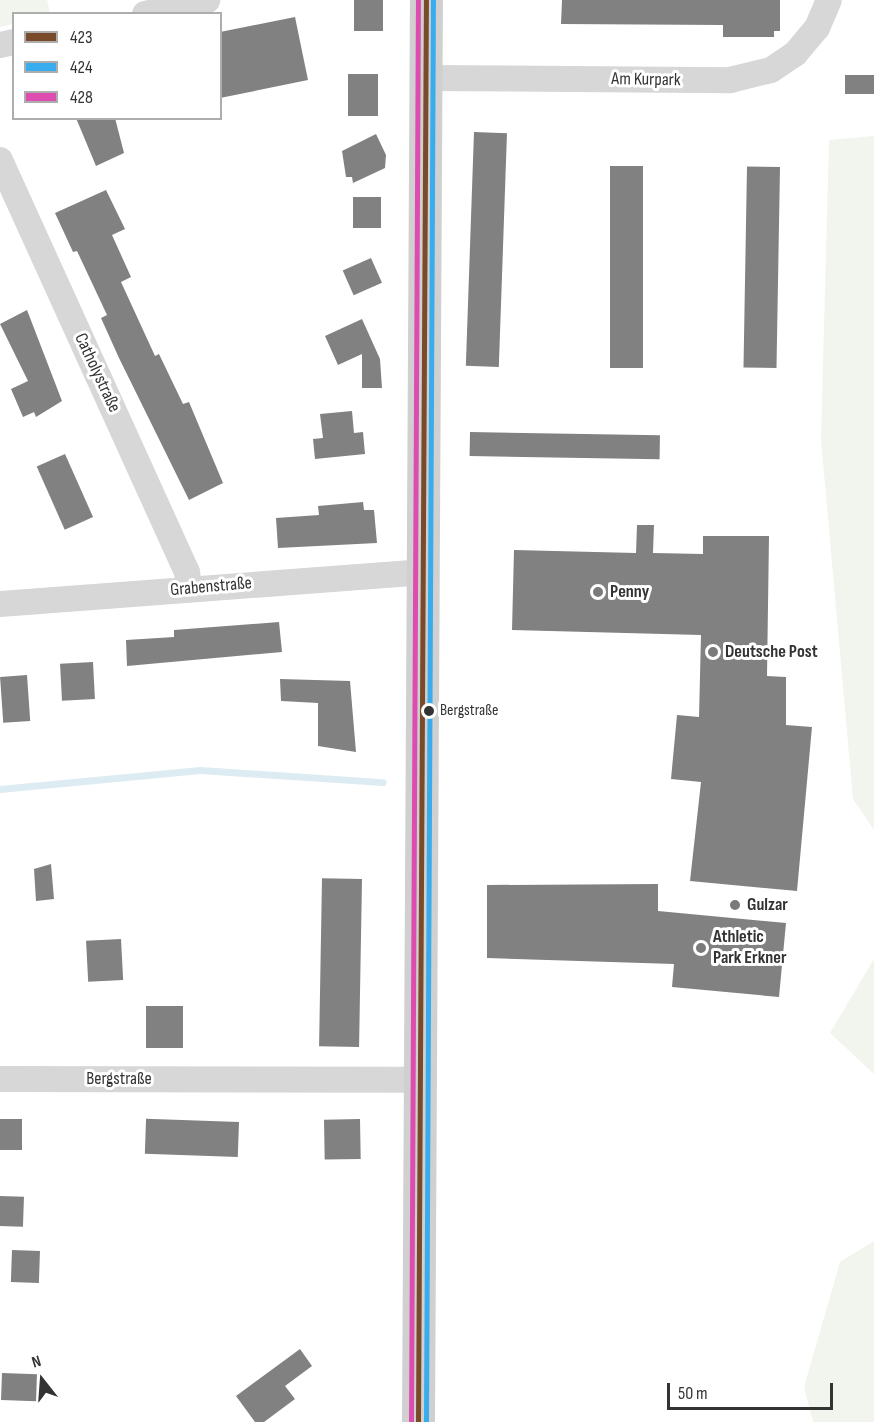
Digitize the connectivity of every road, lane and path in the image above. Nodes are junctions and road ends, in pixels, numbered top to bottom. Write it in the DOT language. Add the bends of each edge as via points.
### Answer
graph roads {
  1 [pos="207,0"];
  2 [pos="426,0"];
  3 [pos="829,0"];
  4 [pos="154,12"];
  5 [pos="425,78"];
  6 [pos="0,160"];
  7 [pos="422,572"];
  8 [pos="189,588"];
  9 [pos="0,604"];
  10 [pos="0,1079"];
  11 [pos="417,1080"];
  12 [pos="418,1422"];
  1 -- 4 [label="street"];
  2 -- 5 [label="main road"];
  3 -- 5 [label="street, Am Kurpark" via="817,28 795,54 771,70 730,80"];
  5 -- 7 [label="main road"];
  6 -- 8 [label="street, Catholystraße" via="187,572"];
  7 -- 8 [label="street, Grabenstraße"];
  7 -- 11 [label="main road"];
  8 -- 9 [label="street, Grabenstraße"];
  10 -- 11 [label="street, Bergstraße"];
  11 -- 12 [label="main road"];
}
